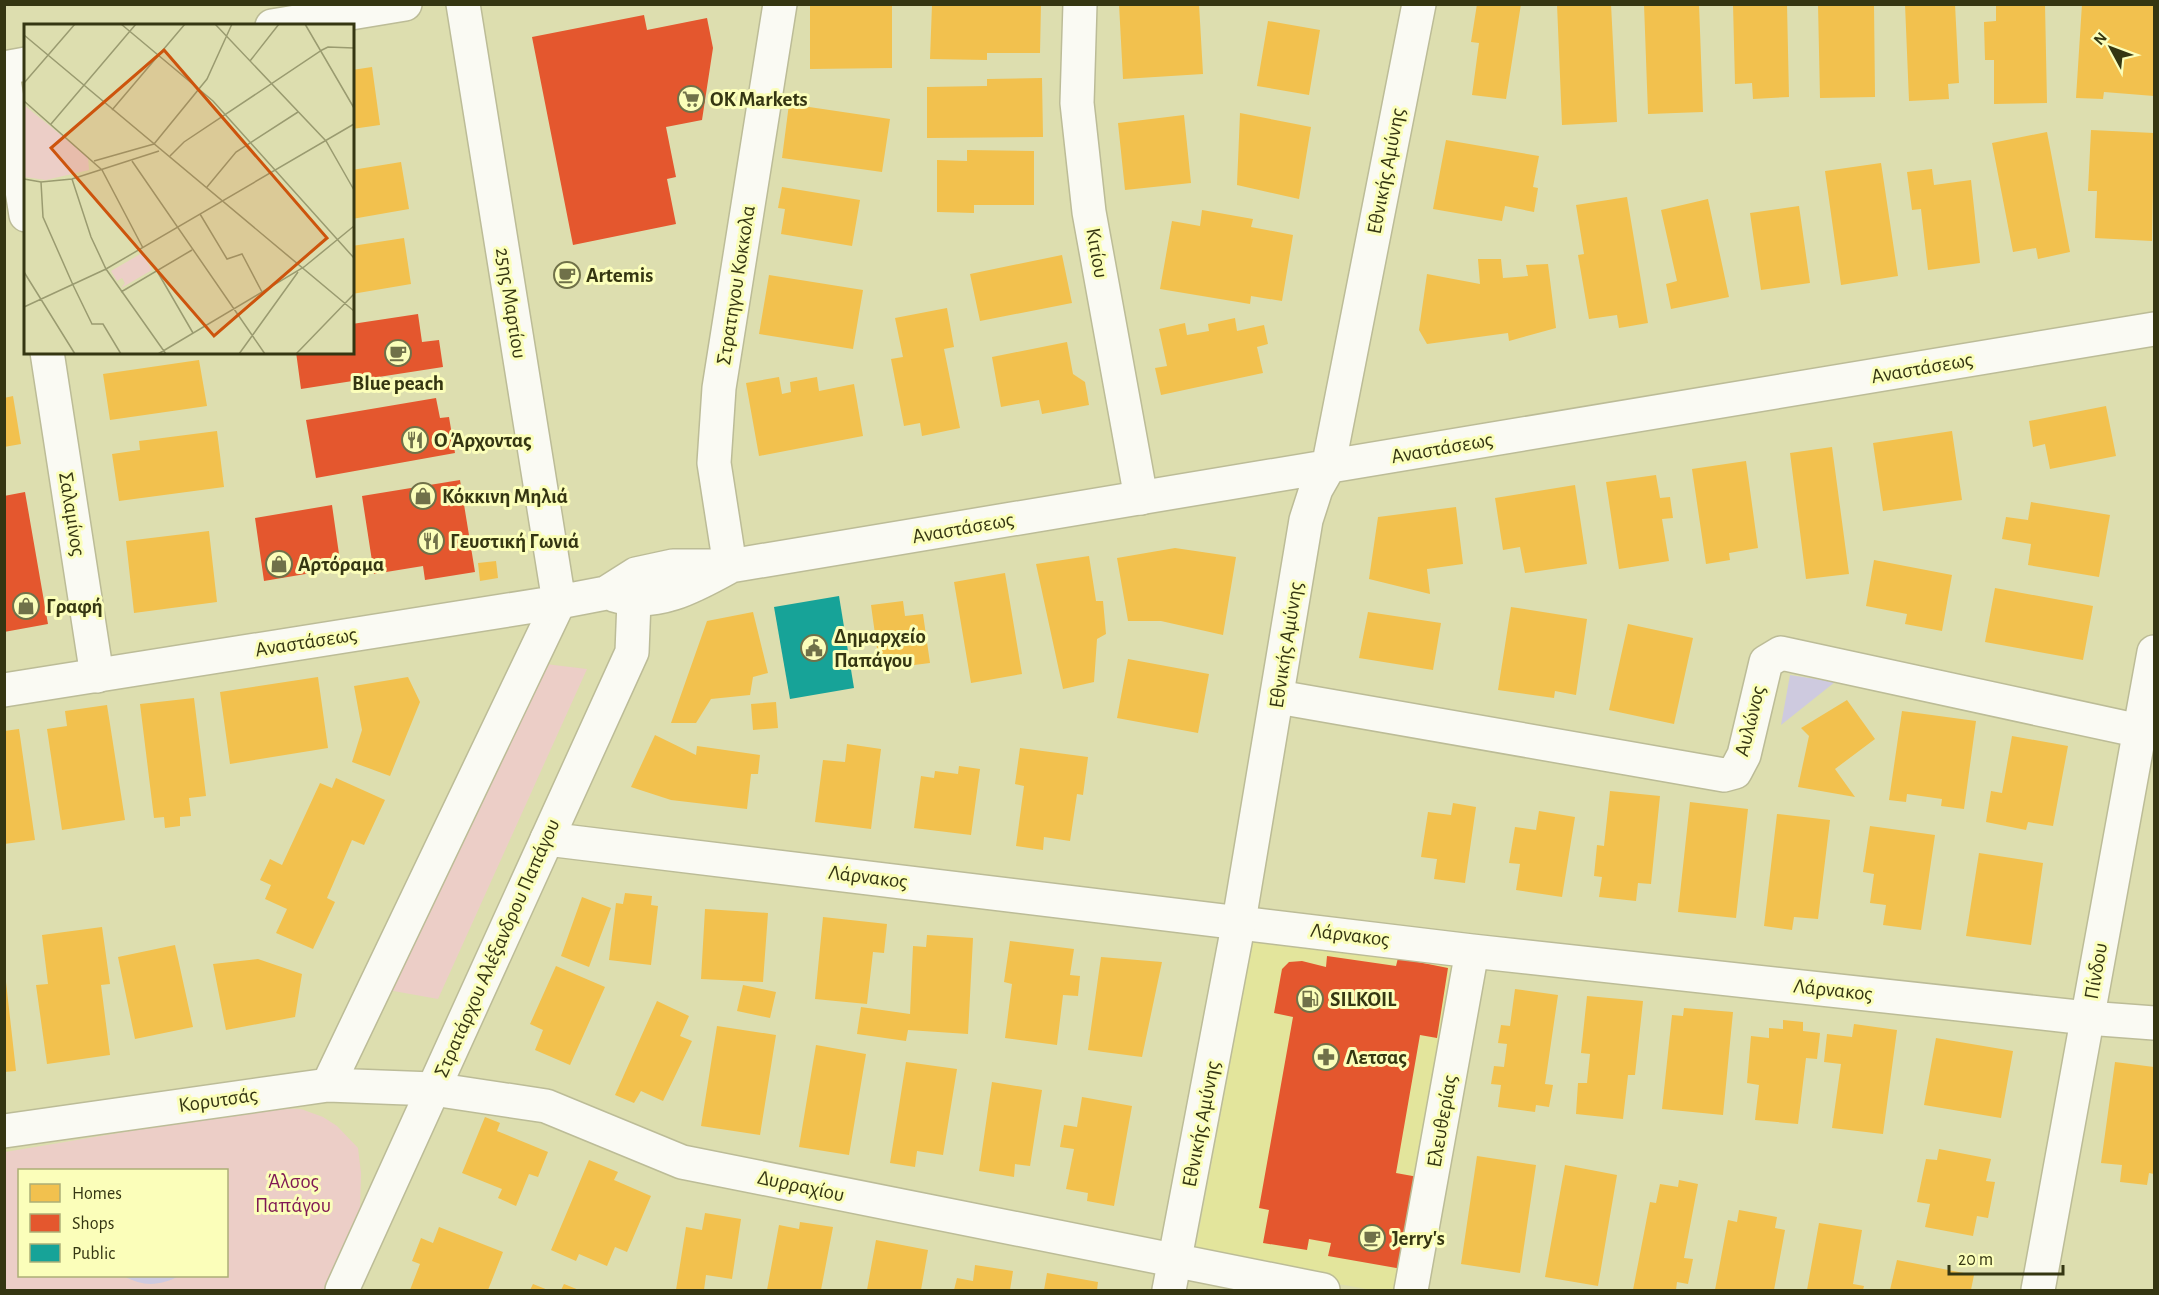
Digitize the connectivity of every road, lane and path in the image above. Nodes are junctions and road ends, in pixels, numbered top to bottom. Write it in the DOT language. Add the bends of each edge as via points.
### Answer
graph roads {
  1 [pos="405,4"];
  2 [pos="464,4"];
  3 [pos="780,4"];
  4 [pos="1080,4"];
  5 [pos="1419,4"];
  6 [pos="284,24"];
  7 [pos="24,64"];
  8 [pos="4,68"];
  9 [pos="4,80"];
  10 [pos="24,203"];
  11 [pos="2154,329"];
  12 [pos="47,354"];
  13 [pos="1328,468"];
  14 [pos="1141,498"];
  15 [pos="730,566"];
  16 [pos="620,597"];
  17 [pos="559,602"];
  18 [pos="2154,652"];
  19 [pos="97,676"];
  20 [pos="4,690"];
  21 [pos="1278,697"];
  22 [pos="2140,731"];
  23 [pos="547,839"];
  24 [pos="1239,921"];
  25 [pos="1472,951"];
  26 [pos="2087,1018"];
  27 [pos="2154,1023"];
  28 [pos="328,1085"];
  29 [pos="433,1089"];
  30 [pos="4,1131"];
  31 [pos="1172,1277"];
  32 [pos="342,1290"];
  33 [pos="1323,1290"];
  34 [pos="1411,1290"];
  35 [pos="2038,1290"];
  1 -- 6 [label="street"];
  2 -- 17 [label="street, 25ης Μαρτίου"];
  3 -- 15 [label="street, Στρατηγου Κοκκολα" via="719,388 714,463"];
  4 -- 14 [label="street, Κιτίου" via="1077,103 1089,212"];
  5 -- 13 [label="street, Εθνικής Αμύνης"];
  7 -- 8 [label="street"];
  9 -- 10 [label="street"];
  11 -- 13 [label="street, Αναστάσεως"];
  12 -- 19 [label="street, Σαλαμίνος"];
  13 -- 14 [label="street, Αναστάσεως"];
  13 -- 21 [label="street, Εθνικής Αμύνης" via="1306,520"];
  14 -- 15 [label="street, Αναστάσεως"];
  15 -- 16 [label="street, Αναστάσεως" via="686,591"];
  16 -- 17 [label="street, Αναστάσεως"];
  16 -- 23 [label="street, Στρατάρχου Αλέξανδρου Παπάγου" via="632,652"];
  17 -- 19 [label="street, Αναστάσεως"];
  17 -- 28 [label="street"];
  18 -- 22 [label="street, Πίνδου"];
  19 -- 20 [label="street, Αναστάσεως"];
  21 -- 22 [label="street, Αυλώνος" via="1724,775 1735,772 1744,755 1766,662 1781,653"];
  21 -- 24 [label="street, Εθνικής Αμύνης"];
  22 -- 26 [label="street, Πίνδου"];
  23 -- 24 [label="street, Λάρνακος"];
  23 -- 29 [label="street, Στρατάρχου Αλέξανδρου Παπάγου"];
  24 -- 25 [label="street, Λάρνακος"];
  24 -- 31 [label="street, Εθνικής Αμύνης"];
  25 -- 26 [label="street, Λάρνακος"];
  25 -- 34 [label="street, Ελευθερίας"];
  26 -- 27 [label="street, Λάρνακος"];
  26 -- 35 [label="street, Πίνδου"];
  28 -- 29 [label="street, Κορυτσάς"];
  28 -- 30 [label="street, Κορυτσάς"];
  29 -- 31 [label="street, Δυρραχίου" via="546,1106 682,1162"];
  29 -- 32 [label="street, Στρατάρχου Αλέξανδρου Παπάγου"];
  31 -- 33 [label="street, Δυρραχίου"];
}
